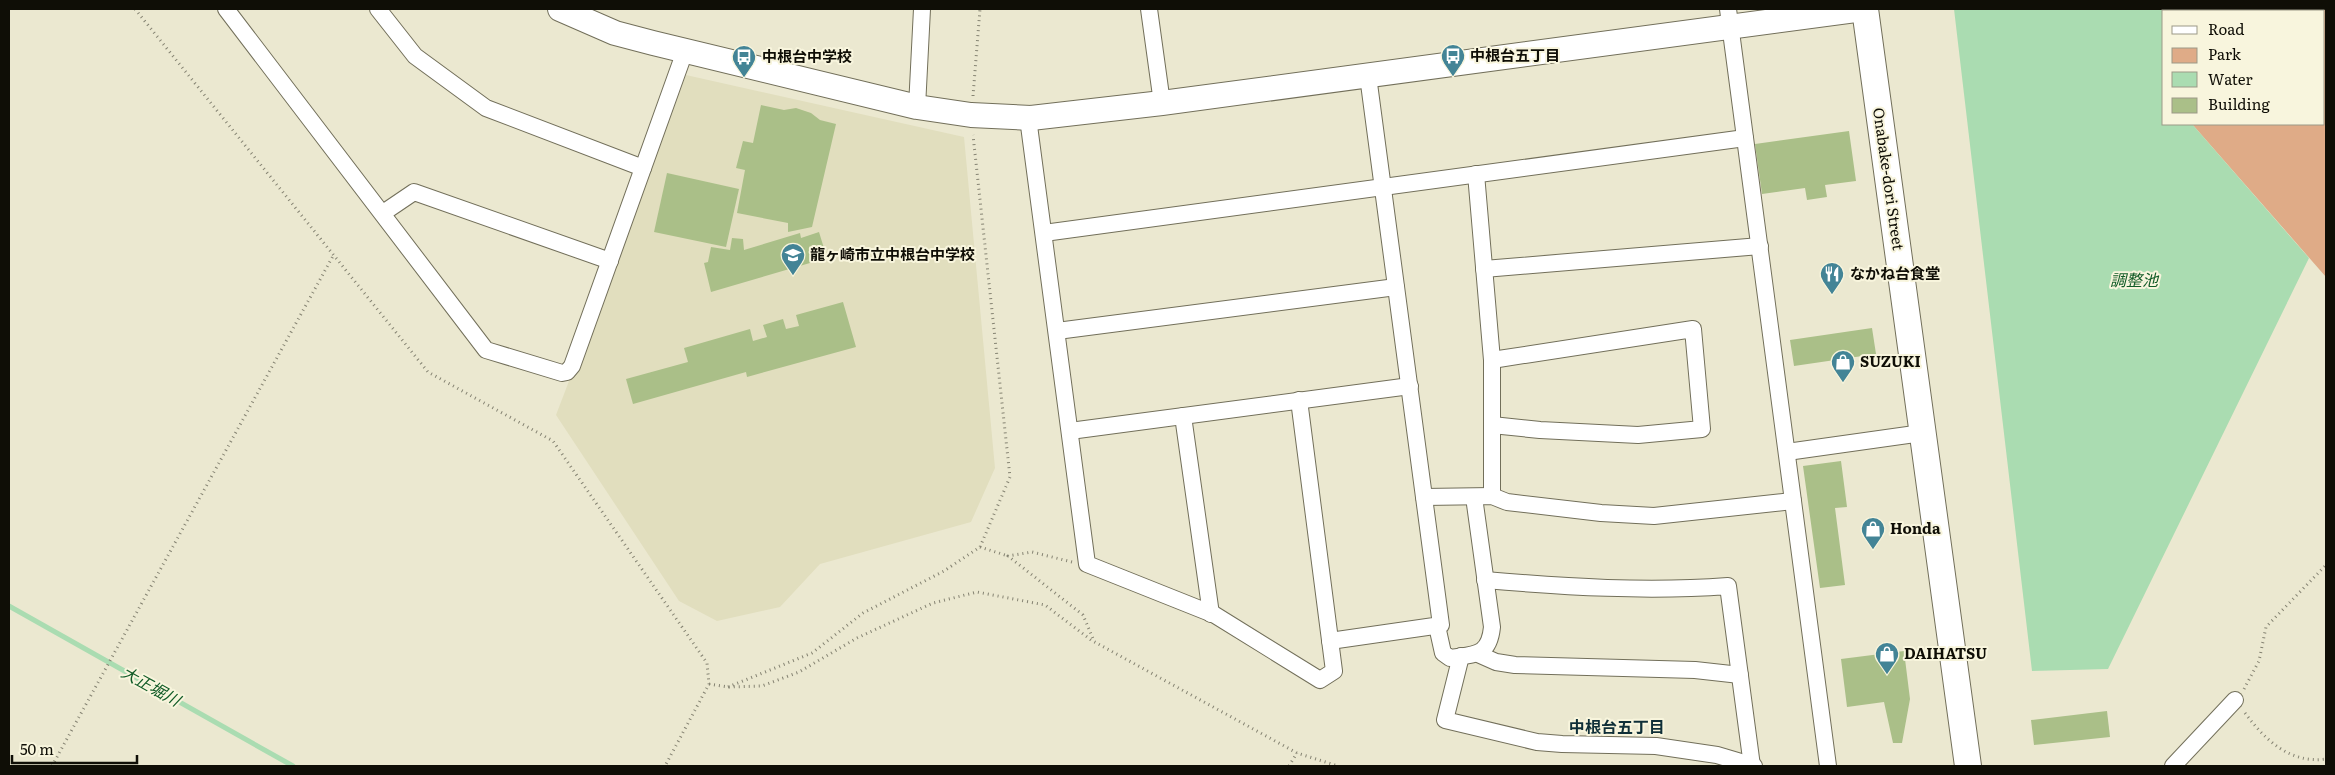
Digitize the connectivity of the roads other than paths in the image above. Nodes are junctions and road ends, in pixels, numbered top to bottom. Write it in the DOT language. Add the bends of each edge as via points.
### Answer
graph roads {
  1 [pos="226,9"];
  2 [pos="378,9"];
  3 [pos="560,9"];
  4 [pos="922,9"];
  5 [pos="1149,9"];
  6 [pos="1864,9"];
  7 [pos="1730,18"];
  8 [pos="685,51"];
  9 [pos="1368,76"];
  10 [pos="1162,104"];
  11 [pos="917,107"];
  12 [pos="1028,118"];
  13 [pos="1746,138"];
  14 [pos="643,168"];
  15 [pos="1476,174"];
  16 [pos="1383,187"];
  17 [pos="383,213"];
  18 [pos="1044,233"];
  19 [pos="1760,246"];
  20 [pos="610,261"];
  21 [pos="1484,269"];
  22 [pos="1396,287"];
  23 [pos="1056,331"];
  24 [pos="1492,360"];
  25 [pos="1410,386"];
  26 [pos="1299,400"];
  27 [pos="1183,416"];
  28 [pos="1492,425"];
  29 [pos="1070,431"];
  30 [pos="1922,433"];
  31 [pos="1787,452"];
  32 [pos="1474,496"];
  33 [pos="1492,496"];
  34 [pos="1424,497"];
  35 [pos="1793,501"];
  36 [pos="1485,580"];
  37 [pos="1211,614"];
  38 [pos="1437,626"];
  39 [pos="1330,641"];
  40 [pos="1478,654"];
  41 [pos="1461,656"];
  42 [pos="1740,675"];
  43 [pos="2235,700"];
  44 [pos="1753,766"];
  45 [pos="1828,766"];
  46 [pos="1968,766"];
  47 [pos="2173,766"];
  1 -- 17 [label="street"];
  2 -- 14 [label="street" via="415,56 486,108"];
  3 -- 8 [label="street" via="615,33"];
  4 -- 11 [label="street"];
  5 -- 10 [label="street"];
  6 -- 7 [label="street"];
  6 -- 30 [label="main road, Onabake-dori Street"];
  7 -- 9 [label="street"];
  7 -- 13 [label="street"];
  8 -- 11 [label="street"];
  8 -- 14 [label="street"];
  9 -- 10 [label="street"];
  9 -- 16 [label="street"];
  10 -- 12 [label="street"];
  11 -- 12 [label="street" via="971,115"];
  12 -- 18 [label="street"];
  13 -- 15 [label="street"];
  13 -- 19 [label="street"];
  14 -- 20 [label="street"];
  15 -- 16 [label="street"];
  15 -- 21 [label="street"];
  16 -- 18 [label="street"];
  16 -- 22 [label="street"];
  17 -- 20 [label="street" via="414,192"];
  17 -- 20 [label="street" via="486,350 562,373 572,366"];
  18 -- 23 [label="street"];
  19 -- 21 [label="street"];
  19 -- 31 [label="street"];
  21 -- 24 [label="street"];
  22 -- 23 [label="street"];
  22 -- 25 [label="street"];
  23 -- 29 [label="street"];
  24 -- 28 [label="street"];
  24 -- 28 [label="street" via="1693,329 1702,429 1638,435"];
  25 -- 26 [label="street"];
  25 -- 34 [label="street"];
  26 -- 27 [label="street"];
  26 -- 39 [label="street"];
  27 -- 29 [label="street"];
  27 -- 37 [label="street"];
  28 -- 33 [label="street"];
  29 -- 37 [label="street" via="1087,564"];
  30 -- 31 [label="street"];
  30 -- 46 [label="main road, Onabake-dori Street"];
  31 -- 35 [label="street"];
  32 -- 33 [label="street"];
  32 -- 34 [label="street"];
  32 -- 36 [label="street"];
  33 -- 35 [label="street" via="1507,502 1654,516"];
  34 -- 38 [label="street" via="1442,625"];
  35 -- 45 [label="street"];
  36 -- 40 [label="street" via="1491,641"];
  36 -- 42 [label="street" via="1581,588 1680,590 1728,586"];
  37 -- 39 [label="street" via="1320,680 1334,671"];
  38 -- 39 [label="street"];
  38 -- 41 [label="street" via="1443,653 1450,658"];
  40 -- 41 [label="street"];
  40 -- 42 [label="street" via="1496,662 1515,665 1694,670"];
  41 -- 44 [label="street" via="1445,720 1537,742 1656,746 1717,755"];
  42 -- 44 [label="street"];
  43 -- 47 [label="street"];
}
